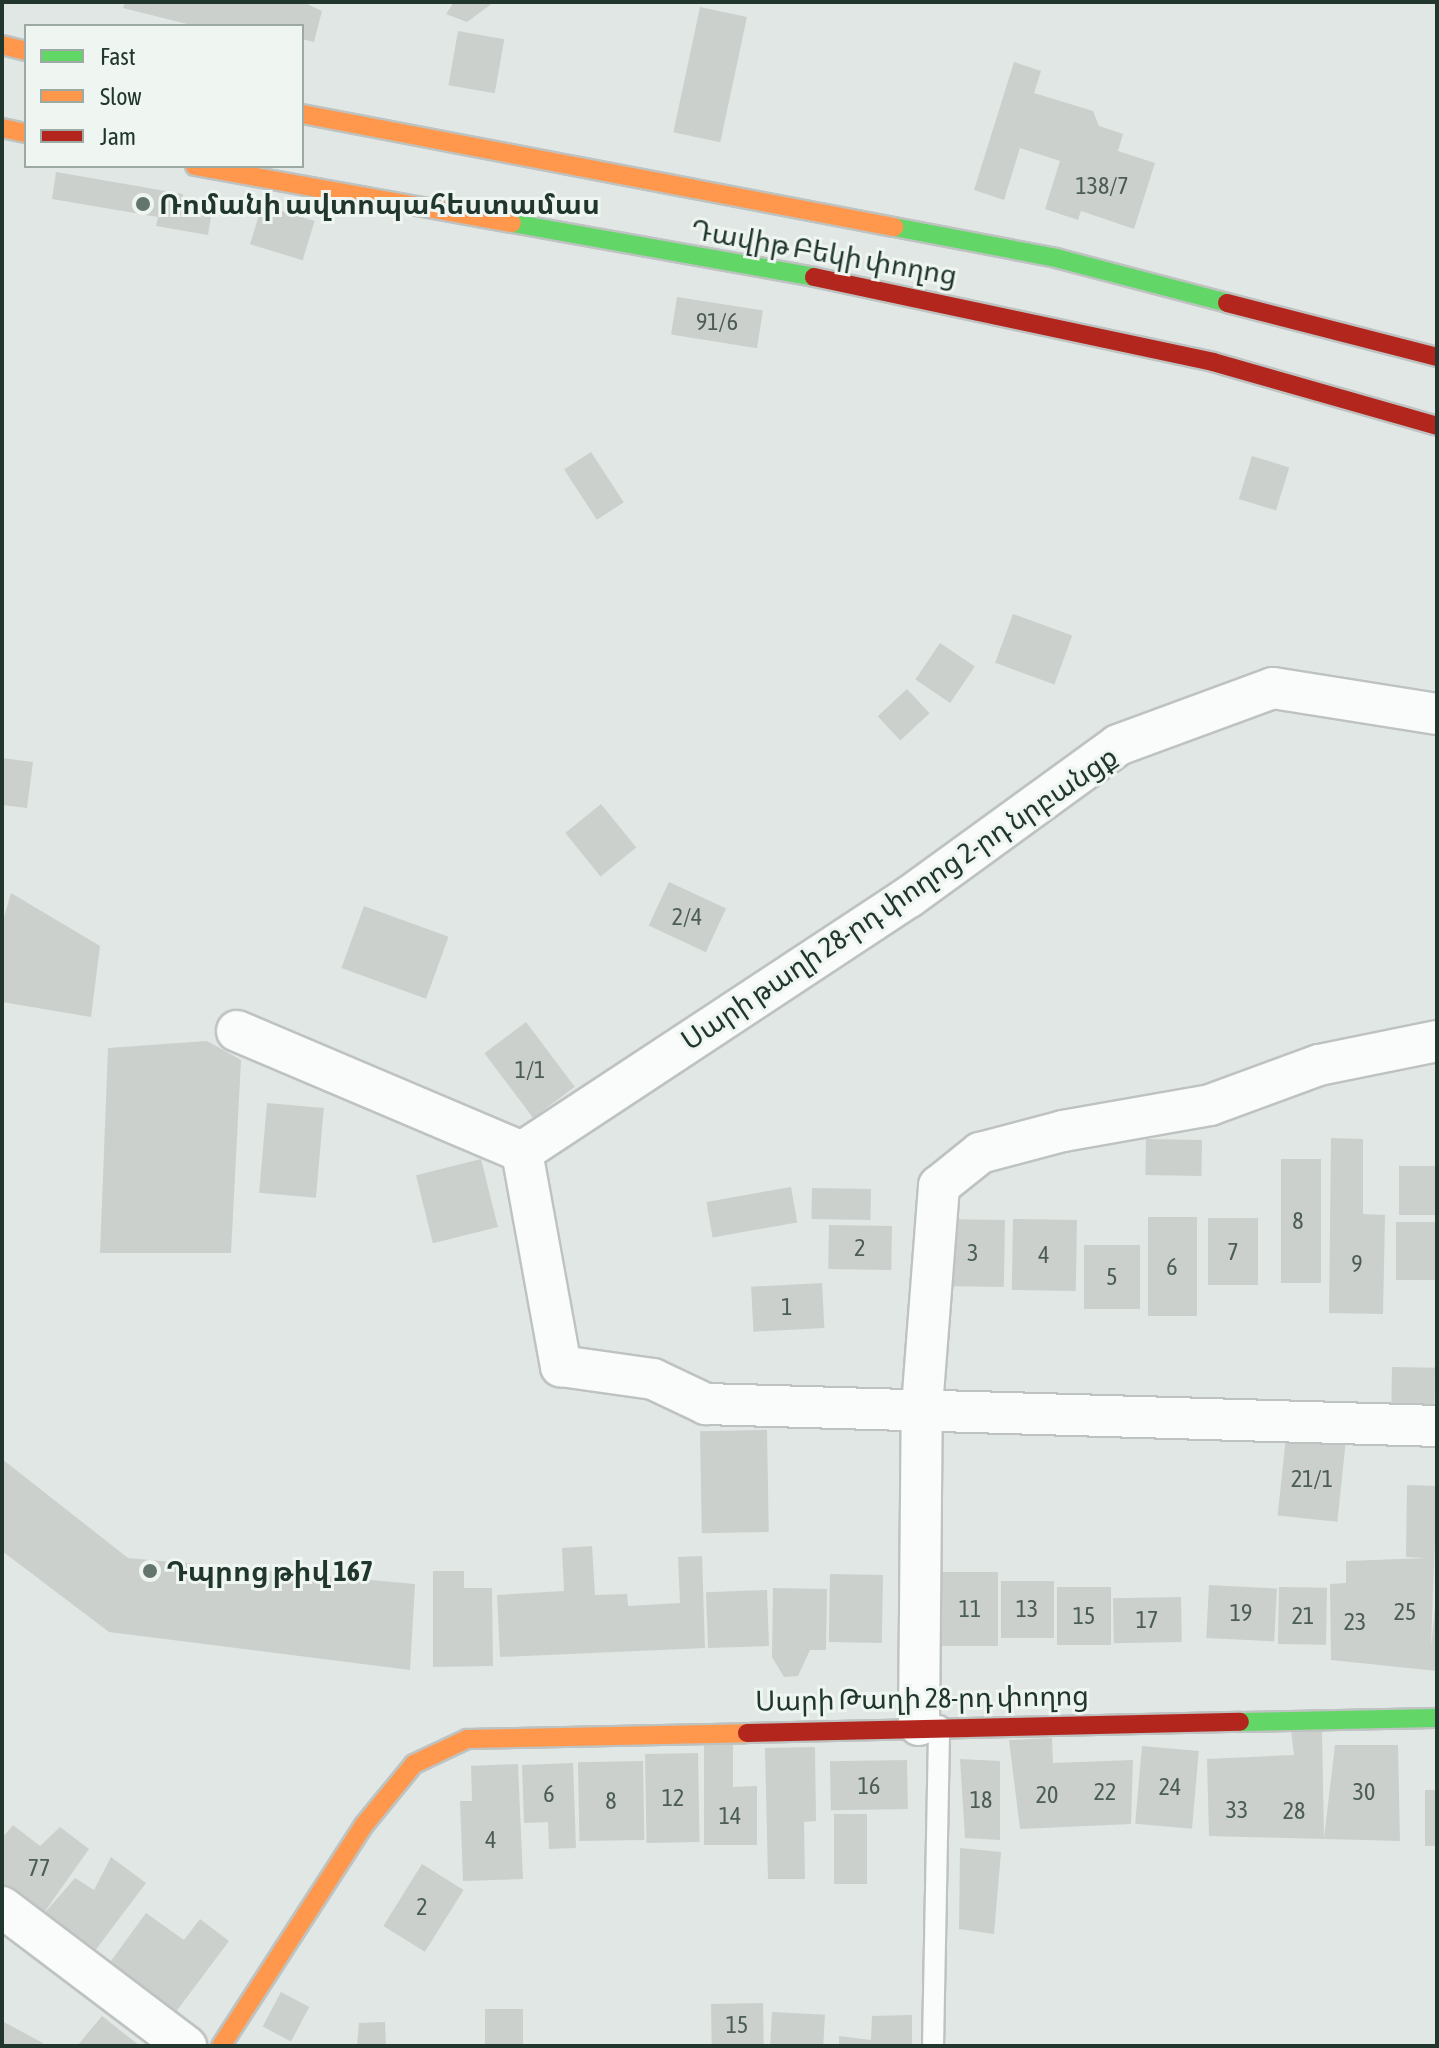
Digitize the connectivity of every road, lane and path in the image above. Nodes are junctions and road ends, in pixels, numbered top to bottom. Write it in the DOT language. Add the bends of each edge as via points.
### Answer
graph roads {
  1 [pos="2,45"];
  2 [pos="24,50"];
  3 [pos="304,114"];
  4 [pos="2,128"];
  5 [pos="24,133"];
  6 [pos="206,168"];
  7 [pos="1437,357"];
  8 [pos="1437,426"];
  9 [pos="1437,714"];
  10 [pos="237,1031"];
  11 [pos="1437,1041"];
  12 [pos="522,1152"];
  13 [pos="922,1407"];
  14 [pos="1437,1426"];
  15 [pos="1437,1718"];
  16 [pos="929,1724"];
  17 [pos="2,1907"];
  18 [pos="186,2046"];
  19 [pos="221,2046"];
  20 [pos="933,2046"];
  1 -- 2 [label="main road"];
  3 -- 7 [label="main road, Դավիթ Բեկի փողոց" via="1056,258"];
  4 -- 5 [label="main road"];
  6 -- 8 [label="main road, Դավիթ Բեկի փողոց" via="906,293 1213,362"];
  9 -- 12 [label="street, Սարի թաղի 28-րդ փողոց 2-րդ նրբանցք" via="1273,688 1118,745 909,897"];
  10 -- 12 [label="street"];
  11 -- 13 [label="street" via="1319,1065 1210,1105 1063,1131 958,1165 939,1186"];
  12 -- 13 [label="street" via="561,1366 653,1379 706,1404"];
  13 -- 14 [label="street"];
  13 -- 16 [label="street"];
  15 -- 16 [label="main road, Սարի Թաղի 28-րդ փողոց"];
  16 -- 19 [label="main road, Սարի Թաղի 28-րդ փողոց" via="467,1739 414,1764 364,1825"];
  16 -- 20 [label="lane"];
  17 -- 18 [label="street"];
}
